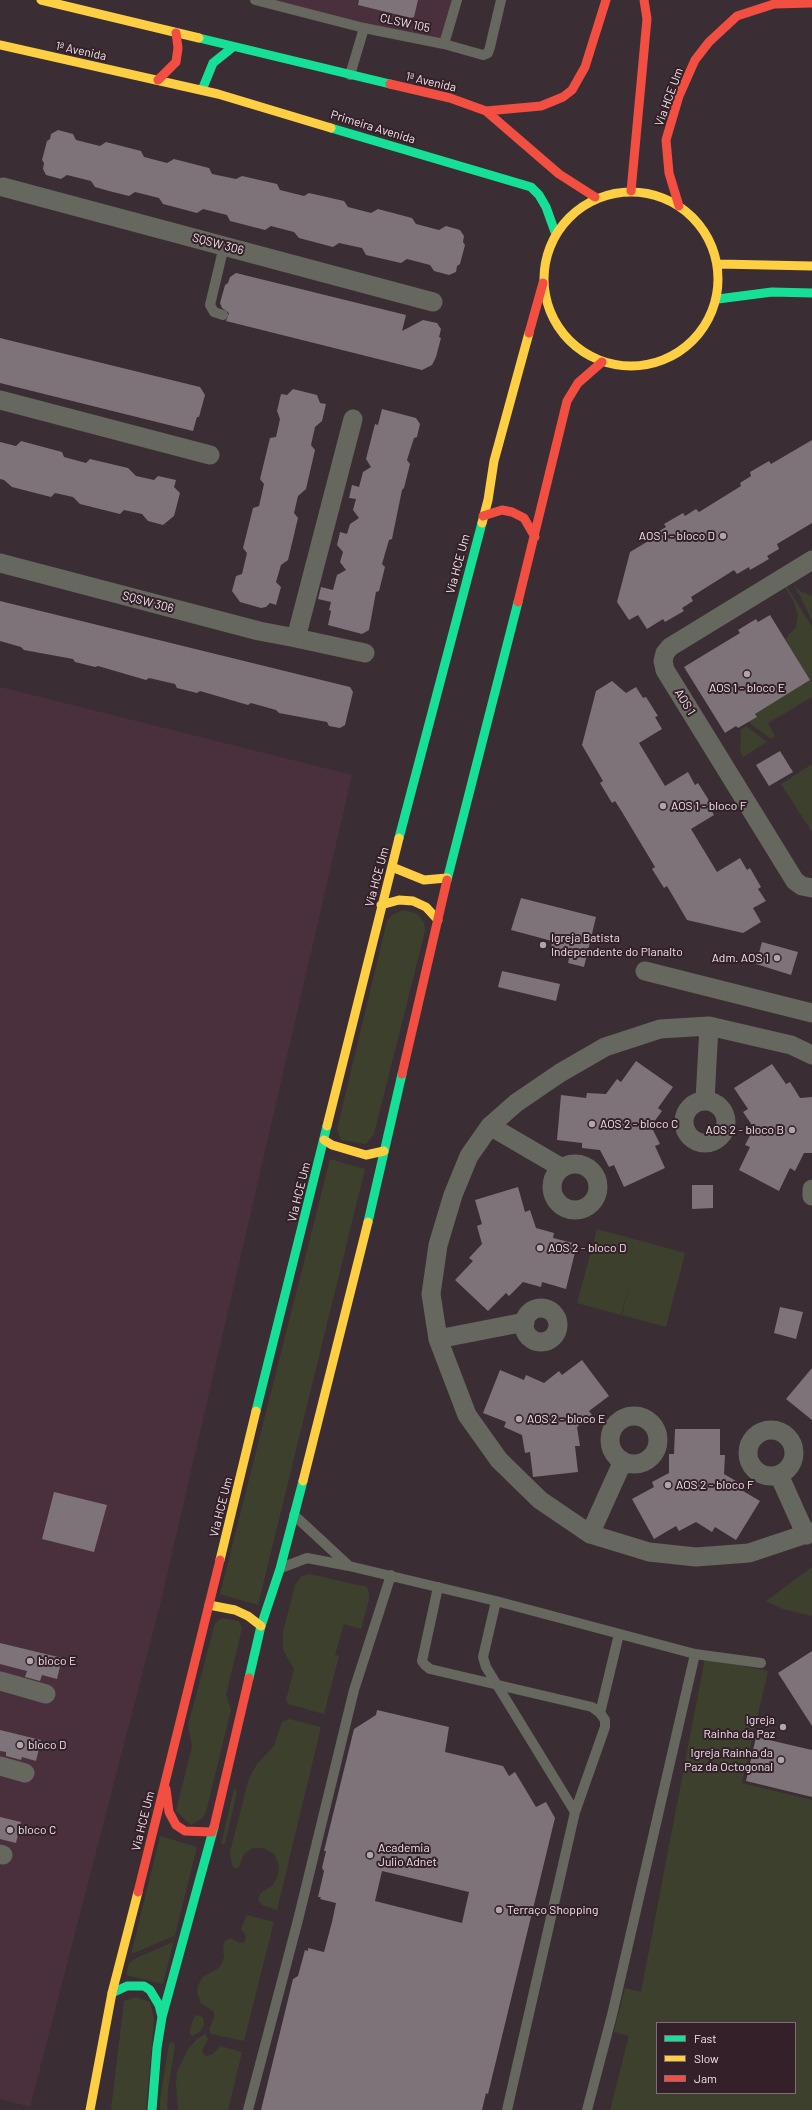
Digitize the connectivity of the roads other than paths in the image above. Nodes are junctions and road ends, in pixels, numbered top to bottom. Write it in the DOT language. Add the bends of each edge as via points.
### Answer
graph roads {
  1 [pos="41,0"];
  2 [pos="255,0"];
  3 [pos="457,0"];
  4 [pos="501,0"];
  5 [pos="606,0"];
  6 [pos="644,0"];
  7 [pos="812,3"];
  8 [pos="364,28"];
  9 [pos="176,33"];
  10 [pos="444,44"];
  11 [pos="0,45"];
  12 [pos="233,47"];
  13 [pos="350,74"];
  14 [pos="158,80"];
  15 [pos="202,90"];
  16 [pos="486,111"];
  17 [pos="1,190"];
  18 [pos="631,191"];
  19 [pos="595,197"];
  20 [pos="679,206"];
  21 [pos="555,232"];
  22 [pos="224,246"];
  23 [pos="719,264"];
  24 [pos="812,266"];
  25 [pos="543,283"];
  26 [pos="812,293"];
  27 [pos="718,299"];
  28 [pos="433,302"];
  29 [pos="223,315"];
  30 [pos="602,362"];
  31 [pos="0,400"];
  32 [pos="353,419"];
  33 [pos="210,455"];
  34 [pos="483,516"];
  35 [pos="535,537"];
  36 [pos="812,560"];
  37 [pos="0,563"];
  38 [pos="296,638"];
  39 [pos="365,653"];
  40 [pos="392,867"];
  41 [pos="447,878"];
  42 [pos="812,888"];
  43 [pos="382,905"];
  44 [pos="438,920"];
  45 [pos="645,971"];
  46 [pos="812,1013"];
  47 [pos="709,1026"];
  48 [pos="812,1055"];
  49 [pos="705,1100"];
  50 [pos="490,1126"];
  51 [pos="324,1140"];
  52 [pos="384,1151"];
  53 [pos="562,1168"];
  54 [pos="812,1189"];
  55 [pos="812,1196"];
  56 [pos="524,1322"];
  57 [pos="438,1339"];
  58 [pos="624,1461"];
  59 [pos="779,1475"];
  60 [pos="294,1515"];
  61 [pos="590,1534"];
  62 [pos="809,1534"];
  63 [pos="349,1566"];
  64 [pos="280,1569"];
  65 [pos="391,1575"];
  66 [pos="438,1587"];
  67 [pos="496,1601"];
  68 [pos="209,1605"];
  69 [pos="261,1626"];
  70 [pos="619,1634"];
  71 [pos="695,1654"];
  72 [pos="761,1663"];
  73 [pos="0,1681"];
  74 [pos="496,1684"];
  75 [pos="46,1694"];
  76 [pos="600,1713"];
  77 [pos="0,1766"];
  78 [pos="25,1772"];
  79 [pos="166,1778"];
  80 [pos="575,1812"];
  81 [pos="212,1832"];
  82 [pos="112,1993"];
  83 [pos="162,2017"];
  84 [pos="90,2110"];
  85 [pos="152,2110"];
  86 [pos="248,2110"];
  87 [pos="507,2110"];
  88 [pos="587,2110"];
  1 -- 9 [label="main road"];
  2 -- 8 [label="lane"];
  3 -- 10 [label="lane, CLSW 105"];
  4 -- 10 [label="lane" via="488,52 482,55"];
  5 -- 16 [label="main road" via="585,67 572,90 563,97 541,106"];
  6 -- 18 [label="main road, Via HCE Um" via="648,19"];
  7 -- 20 [label="main road, Via HCE Um" via="774,4 737,16 709,42 695,60 679,96 666,140 669,173"];
  8 -- 10 [label="lane, CLSW 105"];
  8 -- 13 [label="lane, CLSW 105"];
  9 -- 12 [label="main road"];
  9 -- 14 [label="main road" via="176,62"];
  11 -- 14 [label="main road, 1ª Avenida"];
  12 -- 13 [label="main road, 1ª Avenida"];
  12 -- 15 [label="main road" via="213,63"];
  13 -- 16 [label="main road, 1ª Avenida" via="450,98"];
  14 -- 15 [label="main road, Primeira Avenida"];
  15 -- 21 [label="main road, Primeira Avenida" via="531,187 546,207"];
  16 -- 19 [label="main road, 1ª Avenida" via="559,174"];
  17 -- 22 [label="street, SQSW 306"];
  18 -- 19 [label="main road, Via HCE Um"];
  18 -- 20 [label="main road, Via HCE Um" via="658,196"];
  19 -- 21 [label="main road, Via HCE Um"];
  20 -- 23 [label="main road, Via HCE Um" via="708,240"];
  21 -- 25 [label="main road, Via HCE Um" via="545,263"];
  22 -- 28 [label="street, SQSW 306"];
  22 -- 29 [label="lane" via="210,305 214,312"];
  23 -- 24 [label="main road"];
  23 -- 27 [label="main road, Via HCE Um"];
  25 -- 30 [label="main road, Via HCE Um" via="551,316 562,332 578,349"];
  25 -- 34 [label="main road, Via HCE Um" via="494,461"];
  26 -- 27 [label="main road" via="772,292"];
  27 -- 30 [label="main road, Via HCE Um" via="711,317 700,333 683,349 663,360 641,366 620,366"];
  30 -- 35 [label="main road" via="578,383 566,401"];
  31 -- 33 [label="street"];
  32 -- 38 [label="street"];
  34 -- 35 [label="main road" via="502,510 512,512 524,518"];
  34 -- 40 [label="main road, Via HCE Um"];
  35 -- 41 [label="main road"];
  36 -- 42 [label="street, AOS 1" via="670,648 665,653 663,661 664,670 795,881"];
  37 -- 38 [label="street, SQSW 306" via="259,631"];
  38 -- 39 [label="street, SQSW 306"];
  40 -- 41 [label="main road" via="424,880"];
  40 -- 43 [label="main road, Via HCE Um"];
  41 -- 44 [label="main road"];
  43 -- 44 [label="main road" via="399,900 413,901 426,907"];
  43 -- 51 [label="main road, Via HCE Um"];
  44 -- 52 [label="main road"];
  45 -- 46 [label="street"];
  47 -- 48 [label="street" via="791,1045"];
  47 -- 49 [label="street"];
  47 -- 50 [label="street" via="660,1029 605,1046 516,1103"];
  50 -- 53 [label="street"];
  50 -- 57 [label="street" via="469,1156 453,1195 438,1245 431,1294"];
  51 -- 52 [label="main road" via="332,1145 366,1155"];
  51 -- 68 [label="main road, Via HCE Um"];
  52 -- 60 [label="main road" via="364,1241"];
  54 -- 55 [label="street"];
  56 -- 57 [label="street"];
  57 -- 61 [label="street" via="467,1415 499,1460 540,1500"];
  58 -- 61 [label="street"];
  59 -- 62 [label="street"];
  60 -- 63 [label="lane"];
  60 -- 64 [label="main road"];
  61 -- 62 [label="street" via="649,1552 696,1556 749,1553"];
  63 -- 64 [label="lane" via="307,1558"];
  63 -- 65 [label="lane"];
  64 -- 69 [label="main road"];
  65 -- 66 [label="lane"];
  65 -- 86 [label="lane" via="354,1690"];
  66 -- 67 [label="lane"];
  66 -- 74 [label="lane" via="422,1661 430,1669"];
  67 -- 70 [label="lane"];
  67 -- 74 [label="lane" via="483,1657"];
  68 -- 69 [label="main road" via="234,1610"];
  68 -- 79 [label="main road, Via HCE Um"];
  69 -- 81 [label="main road"];
  70 -- 71 [label="lane"];
  70 -- 76 [label="lane"];
  71 -- 72 [label="lane"];
  71 -- 88 [label="lane" via="612,2014"];
  73 -- 75 [label="street"];
  74 -- 76 [label="lane" via="592,1708"];
  74 -- 80 [label="lane"];
  76 -- 80 [label="lane" via="605,1720 605,1727"];
  77 -- 78 [label="street"];
  79 -- 81 [label="main road" via="169,1812 176,1825 185,1831"];
  79 -- 82 [label="main road, Via HCE Um"];
  80 -- 87 [label="lane"];
  81 -- 83 [label="main road" via="185,1942"];
  82 -- 83 [label="main road" via="127,1986 144,1986 150,1990 159,2005"];
  82 -- 84 [label="main road, Via HCE Um"];
  83 -- 85 [label="main road"];
}
